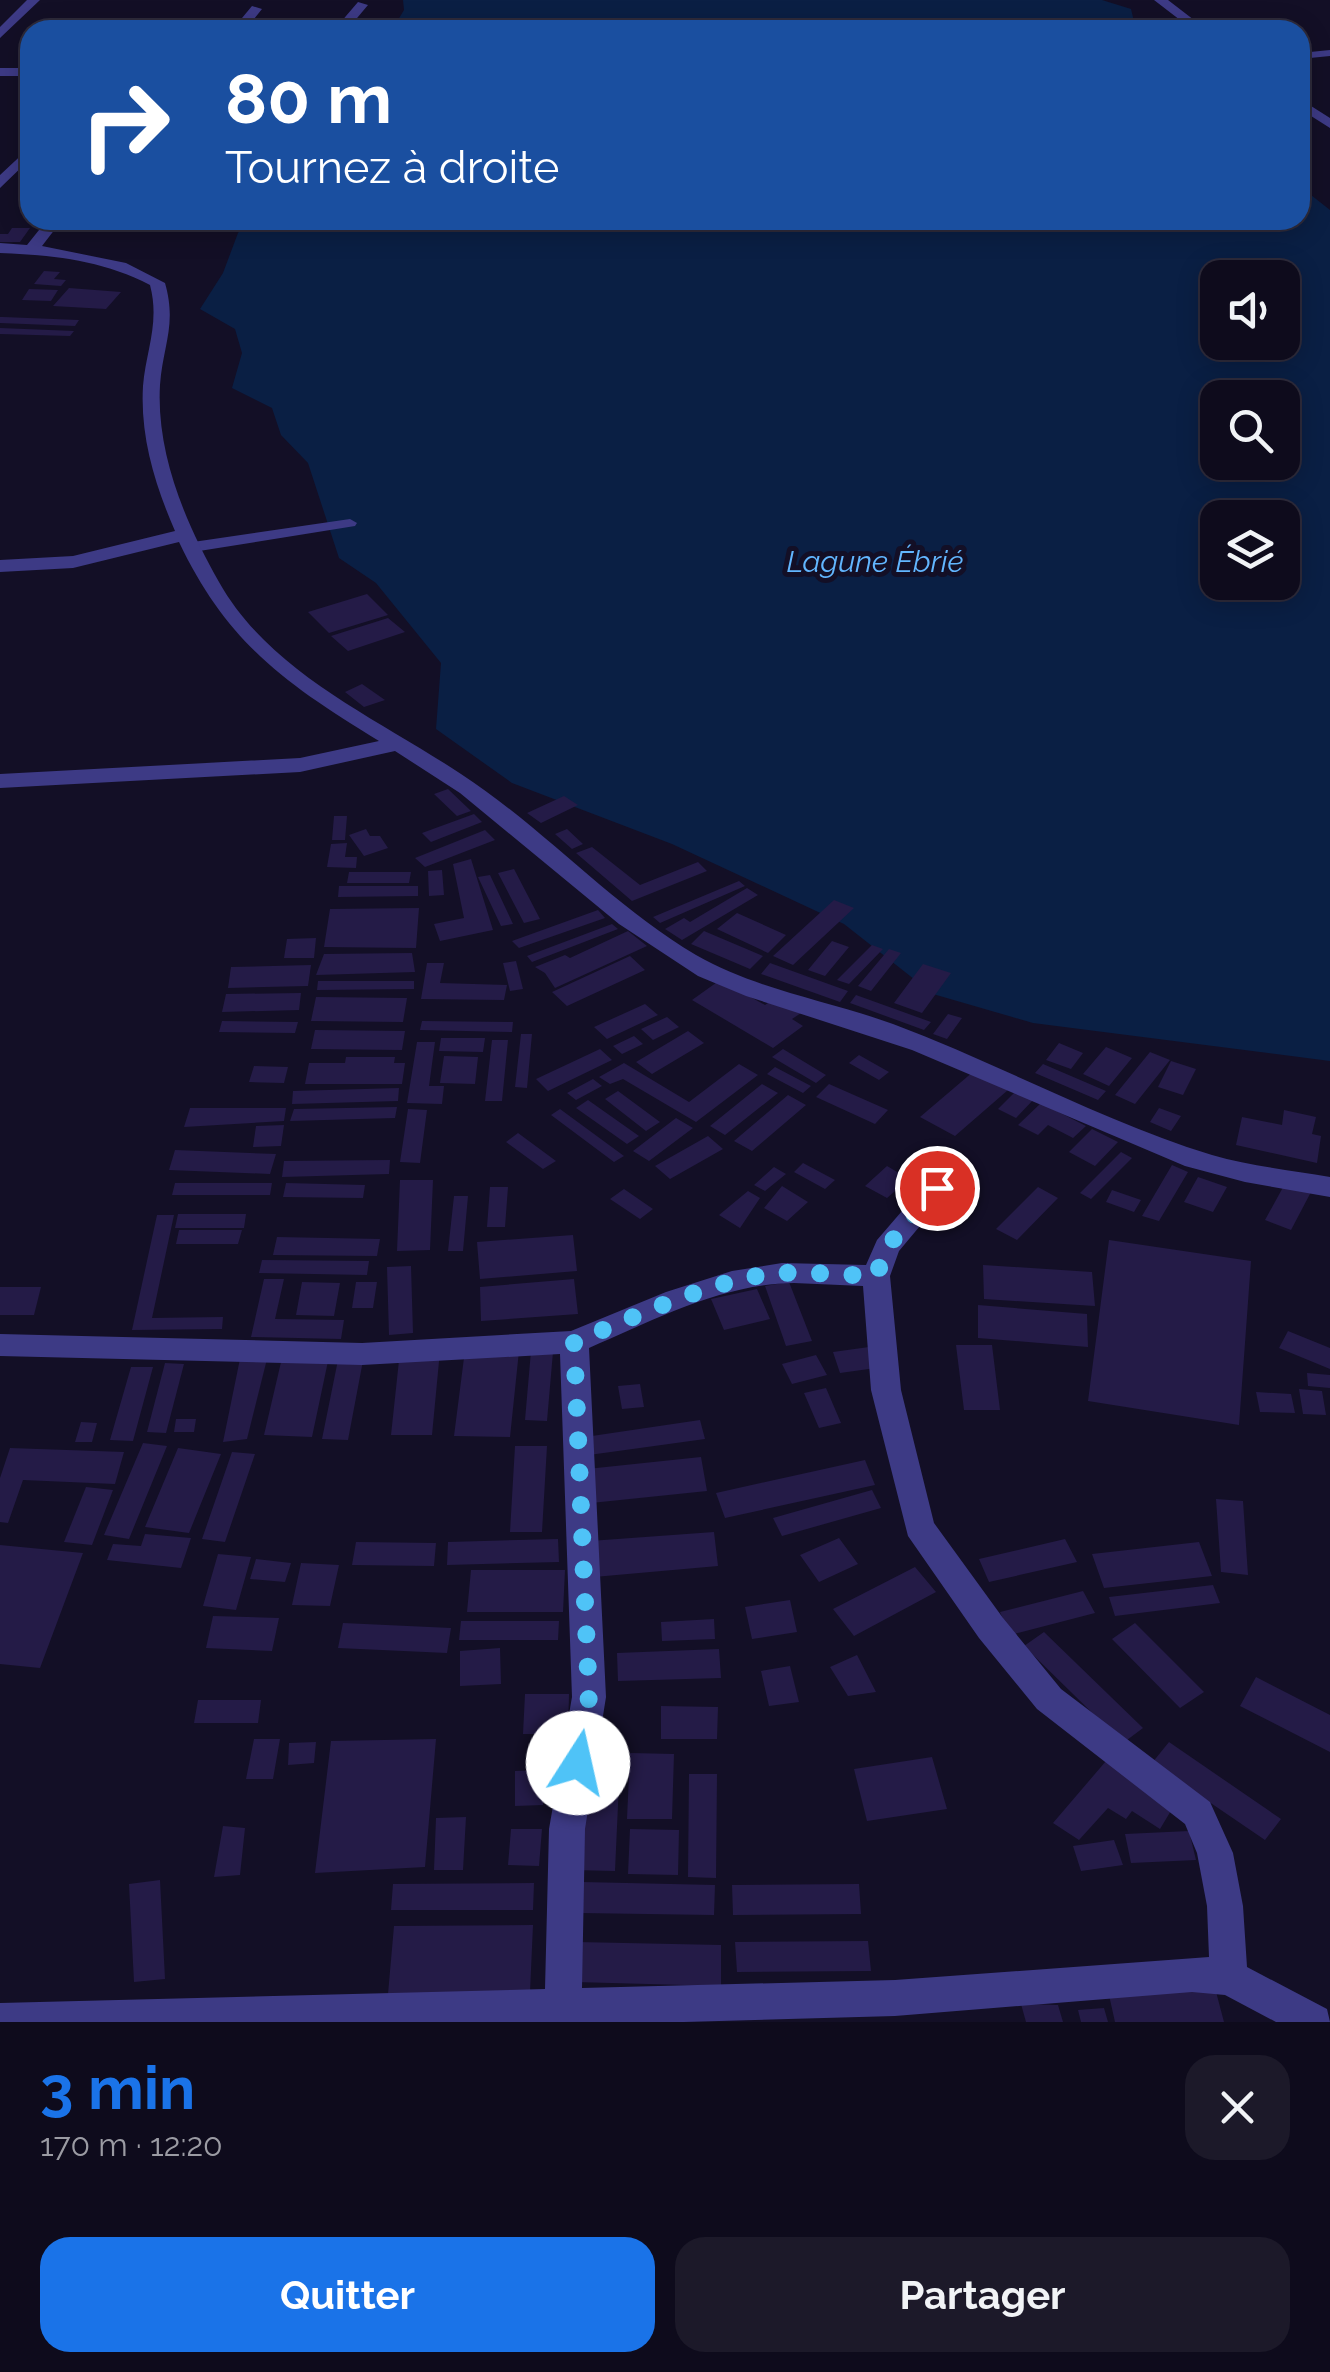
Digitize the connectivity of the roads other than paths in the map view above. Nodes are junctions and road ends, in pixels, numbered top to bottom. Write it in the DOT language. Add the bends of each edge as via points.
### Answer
graph roads {
  1 [pos="34,0"];
  2 [pos="1160,0"];
  3 [pos="362,5"];
  4 [pos="256,9"];
  5 [pos="247,20"];
  6 [pos="349,20"];
  7 [pos="1187,20"];
  8 [pos="0,34"];
  9 [pos="20,165"];
  10 [pos="5,186"];
  11 [pos="48,230"];
  12 [pos="0,248"];
  13 [pos="32,249"];
  14 [pos="350,522"];
  15 [pos="190,541"];
  16 [pos="0,566"];
  17 [pos="396,744"];
  18 [pos="0,781"];
  19 [pos="1330,1186"];
  20 [pos="937,1188"];
  21 [pos="876,1276"];
  22 [pos="574,1342"];
  23 [pos="0,1345"];
  24 [pos="1229,1978"];
  25 [pos="563,2015"];
  26 [pos="0,2022"];
  27 [pos="1314,2022"];
  1 -- 8 [label="street"];
  2 -- 7 [label="street"];
  3 -- 6 [label="street"];
  4 -- 5 [label="street"];
  9 -- 10 [label="street"];
  11 -- 13 [label="street"];
  12 -- 13 [label="street"];
  13 -- 15 [label="street" via="102,261 157,283 166,322 152,412 162,475"];
  14 -- 15 [label="lane"];
  15 -- 16 [label="street" via="74,562"];
  15 -- 17 [label="street" via="212,588 262,646"];
  17 -- 18 [label="street" via="284,766"];
  17 -- 19 [label="street" via="467,787 686,960 734,983 880,1028 1200,1161"];
  20 -- 21 [label="street" via="887,1247"];
  21 -- 22 [label="street" via="749,1278"];
  21 -- 24 [label="street" via="886,1390 918,1527 1049,1699 1198,1814 1215,1853"];
  22 -- 23 [label="street" via="362,1354"];
  22 -- 25 [label="street" via="589,1697 566,1830"];
  24 -- 25 [label="street" via="1192,1974"];
  24 -- 27 [label="street"];
  25 -- 26 [label="street"];
}
